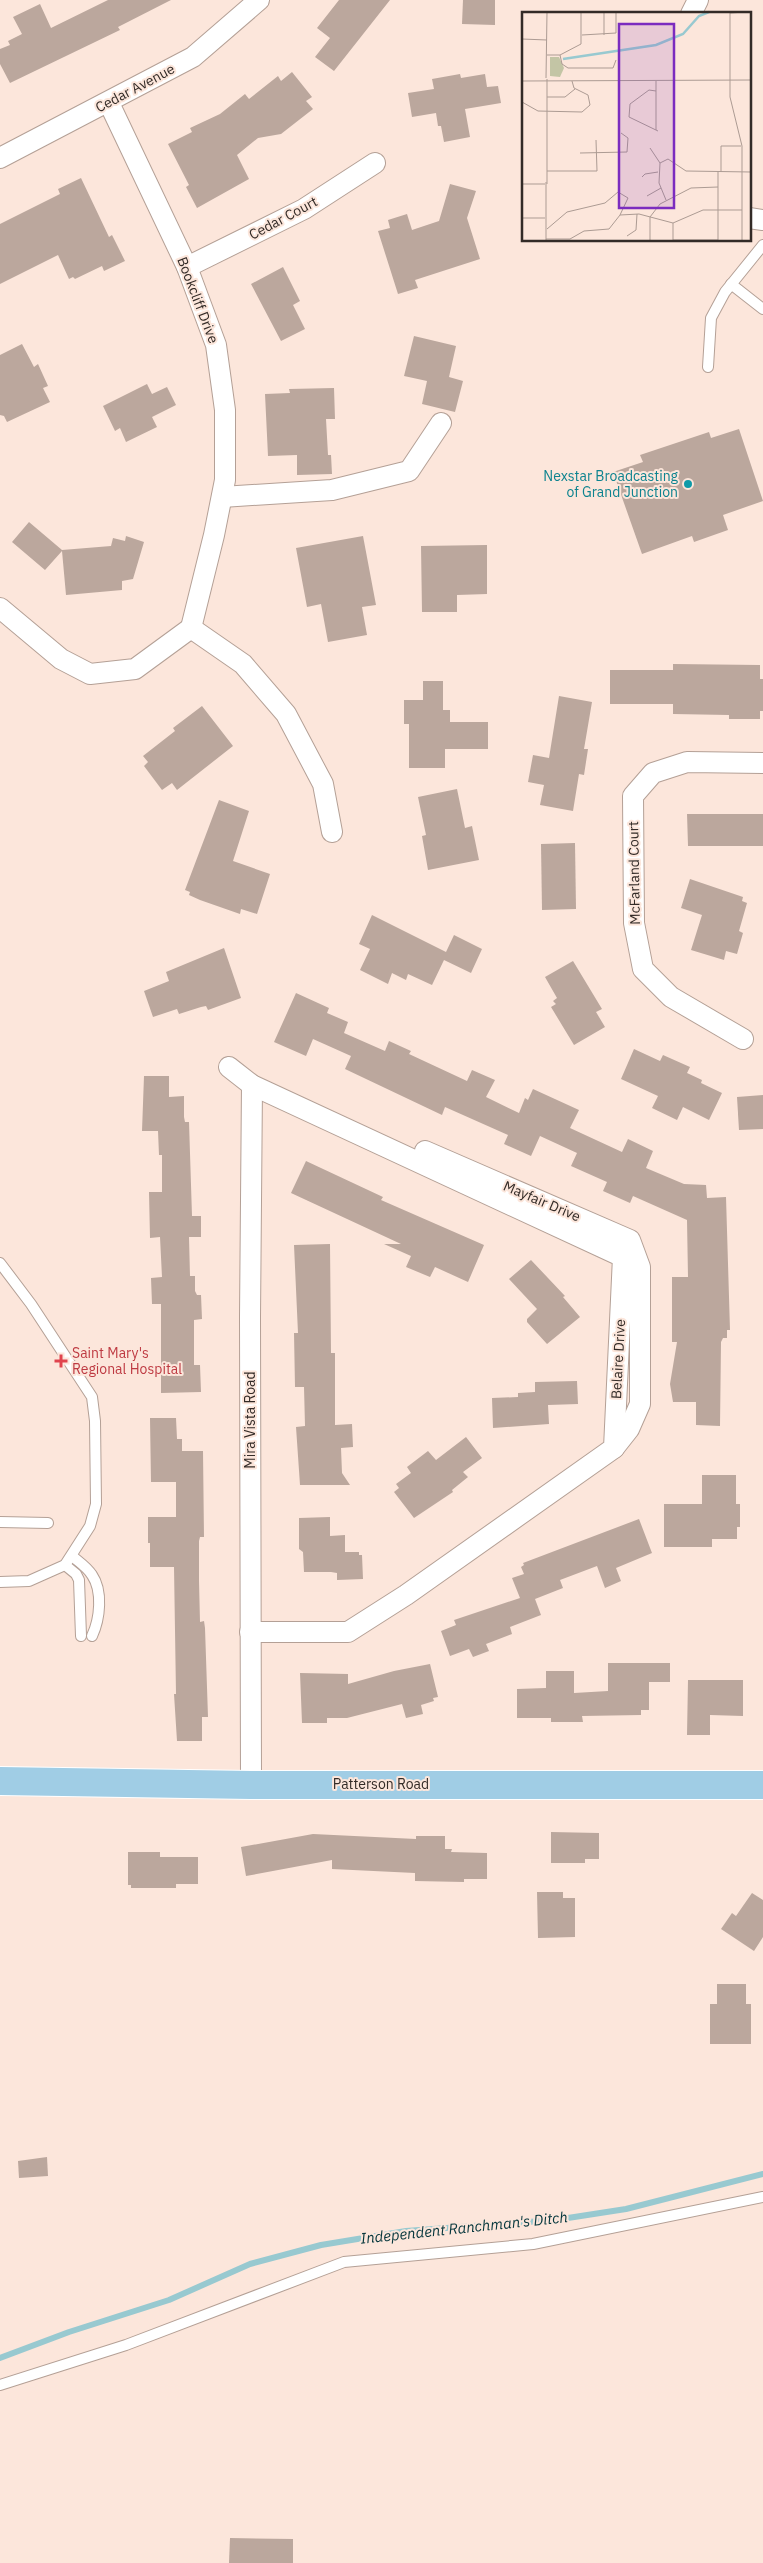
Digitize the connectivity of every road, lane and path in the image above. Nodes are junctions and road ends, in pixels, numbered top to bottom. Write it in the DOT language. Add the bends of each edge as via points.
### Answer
graph roads {
  1 [pos="259,0"];
  2 [pos="698,0"];
  3 [pos="692,12"];
  4 [pos="108,103"];
  5 [pos="0,158"];
  6 [pos="375,163"];
  7 [pos="750,218"];
  8 [pos="763,220"];
  9 [pos="763,245"];
  10 [pos="187,267"];
  11 [pos="731,284"];
  12 [pos="763,309"];
  13 [pos="708,366"];
  14 [pos="441,423"];
  15 [pos="222,497"];
  16 [pos="0,608"];
  17 [pos="191,628"];
  18 [pos="763,763"];
  19 [pos="332,832"];
  20 [pos="743,1039"];
  21 [pos="229,1067"];
  22 [pos="252,1085"];
  23 [pos="0,1263"];
  24 [pos="0,1522"];
  25 [pos="48,1523"];
  26 [pos="72,1556"];
  27 [pos="65,1565"];
  28 [pos="0,1582"];
  29 [pos="250,1632"];
  30 [pos="81,1636"];
  31 [pos="92,1636"];
  32 [pos="0,1781"];
  33 [pos="251,1785"];
  34 [pos="763,1785"];
  35 [pos="763,2197"];
  36 [pos="0,2385"];
  1 -- 4 [label="street, Cedar Avenue" via="193,57"];
  2 -- 3 [label="street"];
  4 -- 5 [label="street, Cedar Avenue"];
  4 -- 10 [label="street, Bookcliff Drive"];
  6 -- 10 [label="street, Cedar Court" via="304,209"];
  7 -- 8 [label="street"];
  9 -- 11 [label="lane"];
  10 -- 15 [label="street, Bookcliff Drive" via="216,345 225,410"];
  11 -- 12 [label="lane"];
  11 -- 13 [label="lane" via="711,318"];
  14 -- 15 [label="street" via="409,470 332,490"];
  15 -- 17 [label="street, Bookcliff Drive"];
  16 -- 17 [label="street" via="61,659 90,674 135,669"];
  17 -- 19 [label="street" via="243,664 286,714 322,784"];
  18 -- 20 [label="street, McFarland Court" via="687,762 652,773 633,796 634,923 643,969 671,997"];
  21 -- 22 [label="street"];
  22 -- 29 [label="street, Mira Vista Road"];
  22 -- 29 [label="street, Belaire Drive" via="623,1257 614,1448 406,1595 348,1632"];
  23 -- 26 [label="lane" via="92,1397 96,1504 90,1526"];
  24 -- 25 [label="lane"];
  26 -- 27 [label="lane"];
  26 -- 31 [label="lane" via="93,1576 97,1586 98,1623"];
  27 -- 28 [label="lane" via="40,1578"];
  27 -- 30 [label="lane" via="79,1580"];
  29 -- 33 [label="street, Mira Vista Road"];
  32 -- 33 [label="main road, Patterson Road"];
  33 -- 34 [label="main road, Patterson Road"];
  35 -- 36 [label="lane" via="534,2244 344,2262 126,2345"];
}
